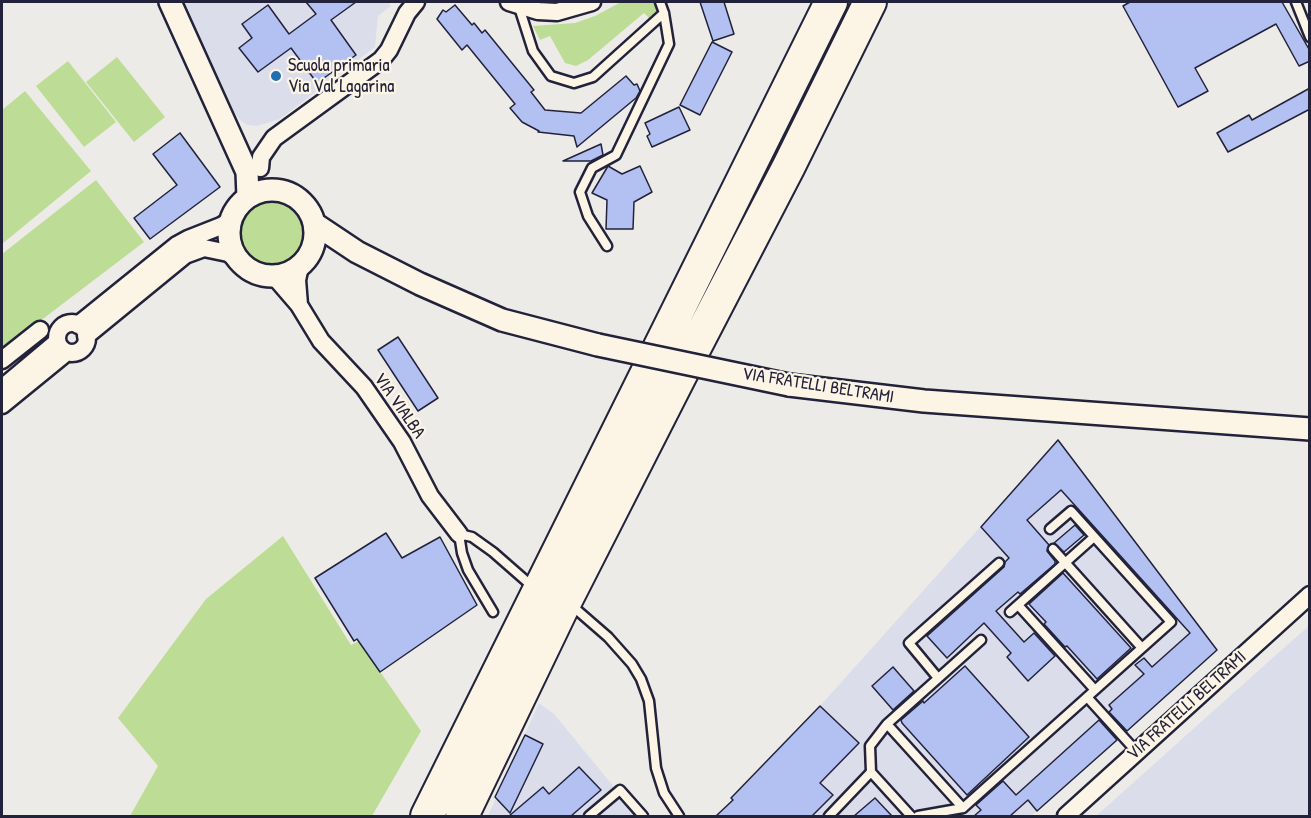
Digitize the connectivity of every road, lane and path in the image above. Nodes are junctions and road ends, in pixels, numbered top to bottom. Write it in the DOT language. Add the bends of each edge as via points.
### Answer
graph roads {
  1 [pos="170,2"];
  2 [pos="416,2"];
  3 [pos="592,2"];
  4 [pos="660,2"];
  5 [pos="831,2"];
  6 [pos="870,2"];
  7 [pos="1296,2"];
  8 [pos="513,3"];
  9 [pos="664,13"];
  10 [pos="1310,37"];
  11 [pos="230,134"];
  12 [pos="260,168"];
  13 [pos="284,192"];
  14 [pos="248,197"];
  15 [pos="231,220"];
  16 [pos="315,224"];
  17 [pos="607,246"];
  18 [pos="357,252"];
  19 [pos="238,260"];
  20 [pos="305,260"];
  21 [pos="274,276"];
  22 [pos="299,305"];
  23 [pos="40,330"];
  24 [pos="82,330"];
  25 [pos="62,347"];
  26 [pos="2,360"];
  27 [pos="2,388"];
  28 [pos="2,405"];
  29 [pos="1306,430"];
  30 [pos="1050,529"];
  31 [pos="459,534"];
  32 [pos="1094,537"];
  33 [pos="1053,549"];
  34 [pos="1065,562"];
  35 [pos="999,563"];
  36 [pos="552,596"];
  37 [pos="1310,596"];
  38 [pos="1018,605"];
  39 [pos="493,612"];
  40 [pos="1010,612"];
  41 [pos="981,640"];
  42 [pos="1142,648"];
  43 [pos="939,678"];
  44 [pos="1095,690"];
  45 [pos="1088,697"];
  46 [pos="888,724"];
  47 [pos="1136,751"];
  48 [pos="871,772"];
  49 [pos="963,808"];
  50 [pos="427,816"];
  51 [pos="462,816"];
  52 [pos="589,816"];
  53 [pos="643,816"];
  54 [pos="679,816"];
  55 [pos="829,816"];
  56 [pos="911,816"];
  57 [pos="918,816"];
  58 [pos="1065,816"];
  1 -- 11 [label="street"];
  2 -- 12 [label="street" via="381,60 274,138 261,157"];
  3 -- 8 [label="street" via="557,12"];
  4 -- 9 [label="lane"];
  5 -- 36 [label="highway"];
  6 -- 36 [label="highway" via="675,384"];
  7 -- 10 [label="lane"];
  8 -- 9 [label="lane" via="533,51 551,76 574,83 593,77"];
  9 -- 17 [label="lane" via="669,44 616,155 592,168 580,192 588,216"];
  11 -- 12 [label="street"];
  11 -- 14 [label="street" via="248,175"];
  12 -- 13 [label="street"];
  13 -- 14 [label="street" via="275,190"];
  13 -- 16 [label="street" via="301,201"];
  14 -- 15 [label="street"];
  15 -- 19 [label="street" via="230,241"];
  15 -- 24 [label="street" via="177,245"];
  16 -- 18 [label="street, VIA FRATELLI BELTRAMI"];
  16 -- 20 [label="street" via="315,241"];
  18 -- 20 [label="street, VIA FRATELLI BELTRAMI" via="330,248"];
  18 -- 29 [label="street, VIA FRATELLI BELTRAMI, bridge" via="420,285 502,320 598,345 789,385 924,401"];
  19 -- 21 [label="street" via="260,275"];
  19 -- 24 [label="street" via="228,253 204,248 186,255"];
  20 -- 21 [label="street" via="288,273"];
  20 -- 22 [label="street, VIA VIALBA" via="297,280"];
  21 -- 22 [label="street, VIA VIALBA"];
  22 -- 31 [label="street, VIA VIALBA" via="321,341 364,387 402,442 430,496"];
  23 -- 26 [label="street"];
  24 -- 25 [label="street" via="85,343 79,351"];
  24 -- 25 [label="street" via="70,323 62,327 57,335"];
  25 -- 27 [label="street"];
  25 -- 28 [label="street"];
  30 -- 32 [label="lane" via="1071,511"];
  31 -- 36 [label="lane" via="472,537"];
  31 -- 39 [label="lane" via="468,570"];
  32 -- 34 [label="lane"];
  32 -- 42 [label="lane" via="1171,622"];
  33 -- 34 [label="lane"];
  34 -- 38 [label="lane"];
  34 -- 42 [label="lane"];
  35 -- 43 [label="lane" via="909,643"];
  36 -- 50 [label="highway"];
  36 -- 51 [label="highway"];
  36 -- 54 [label="lane" via="608,637 641,679 649,701 656,768 664,793"];
  37 -- 47 [label="street, VIA FRATELLI BELTRAMI"];
  38 -- 40 [label="lane"];
  38 -- 44 [label="lane"];
  41 -- 43 [label="lane"];
  42 -- 44 [label="lane"];
  43 -- 46 [label="lane"];
  44 -- 45 [label="lane"];
  45 -- 47 [label="lane"];
  45 -- 49 [label="lane"];
  46 -- 48 [label="lane" via="870,746"];
  46 -- 49 [label="lane"];
  47 -- 58 [label="street, VIA FRATELLI BELTRAMI"];
  48 -- 55 [label="lane"];
  48 -- 56 [label="lane"];
  49 -- 57 [label="lane"];
  52 -- 53 [label="lane" via="620,790"];
}
